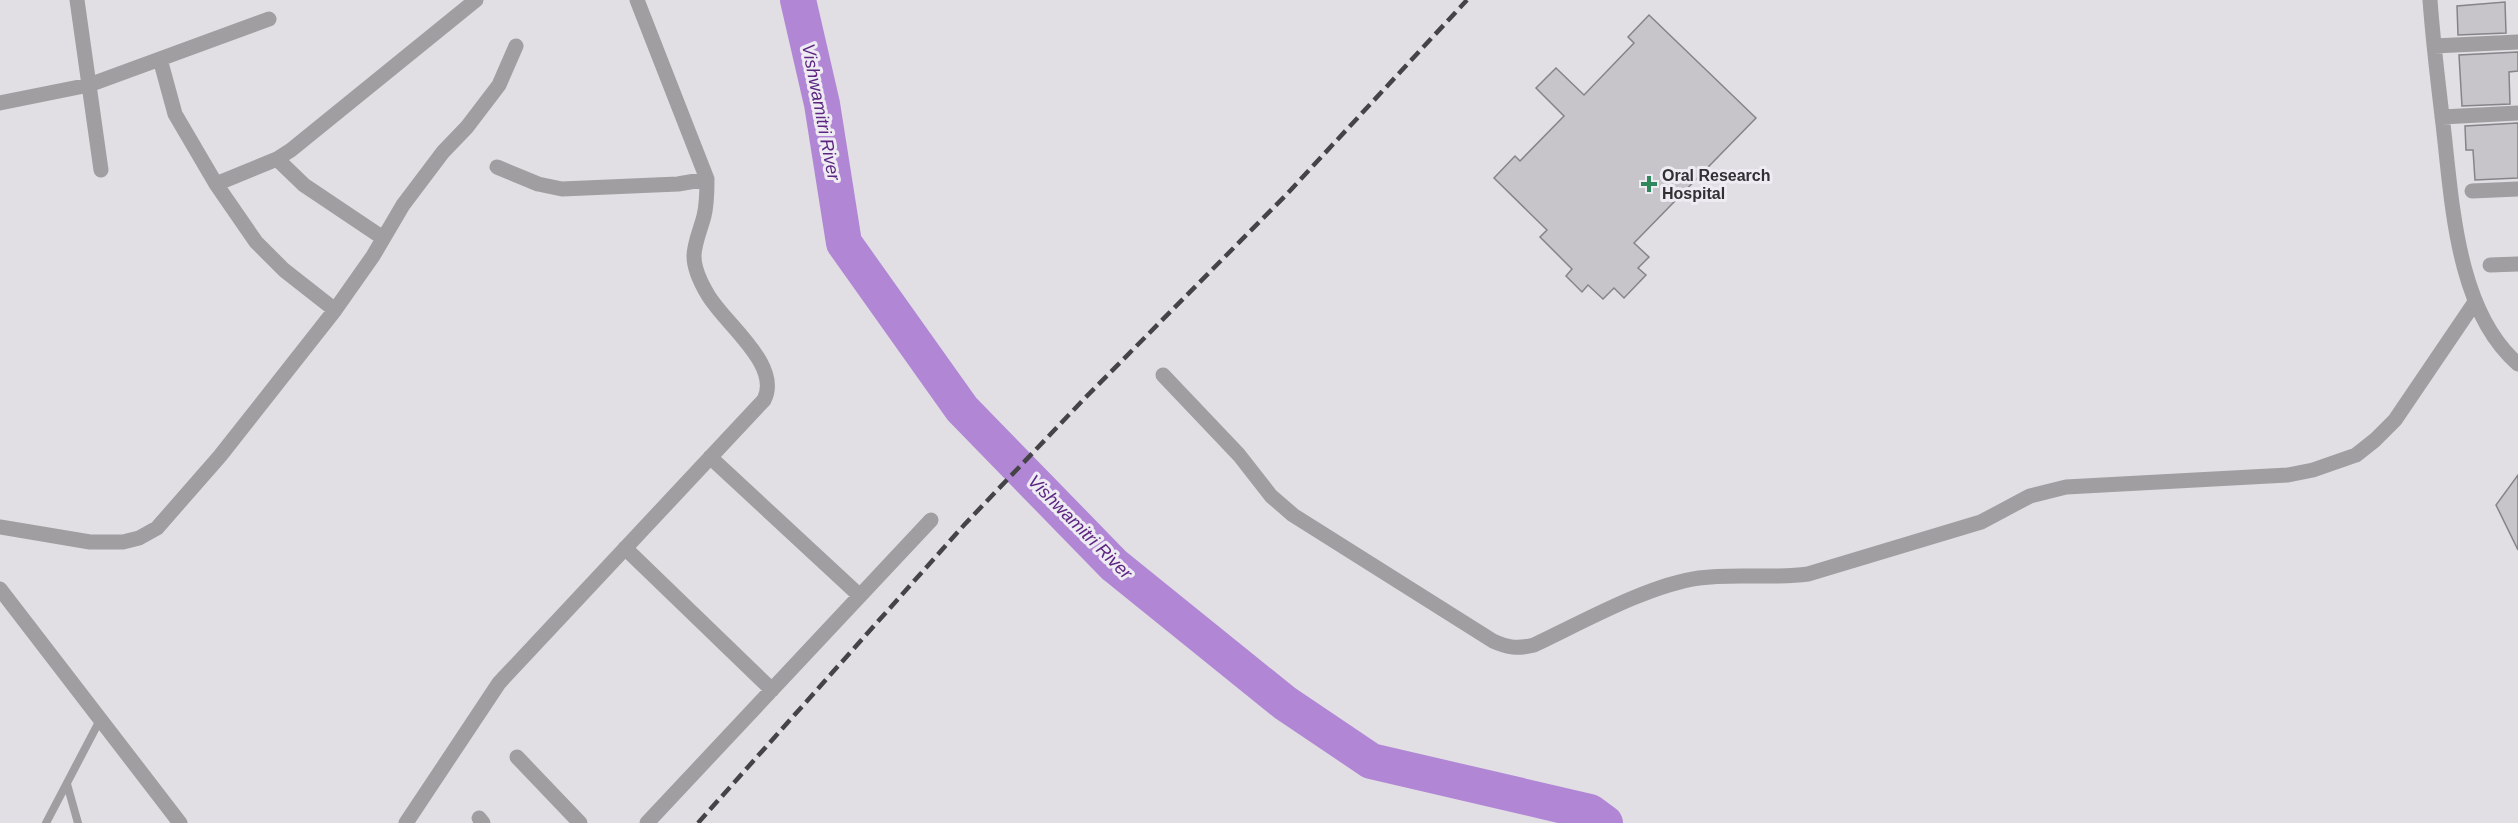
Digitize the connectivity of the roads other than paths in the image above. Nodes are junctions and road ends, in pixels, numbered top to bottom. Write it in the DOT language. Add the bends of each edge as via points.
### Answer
graph roads {
  1 [pos="77,0"];
  2 [pos="476,0"];
  3 [pos="638,0"];
  4 [pos="2430,0"];
  5 [pos="269,19"];
  6 [pos="2518,42"];
  7 [pos="516,46"];
  8 [pos="2434,46"];
  9 [pos="160,59"];
  10 [pos="89,85"];
  11 [pos="0,103"];
  12 [pos="2518,113"];
  13 [pos="2442,117"];
  14 [pos="277,159"];
  15 [pos="498,167"];
  16 [pos="100,170"];
  17 [pos="707,179"];
  18 [pos="216,184"];
  19 [pos="2518,189"];
  20 [pos="2472,191"];
  21 [pos="383,238"];
  22 [pos="2518,264"];
  23 [pos="2490,265"];
  24 [pos="2475,302"];
  25 [pos="335,310"];
  26 [pos="2518,364"];
  27 [pos="1163,375"];
  28 [pos="710,457"];
  29 [pos="931,520"];
  30 [pos="0,527"];
  31 [pos="625,548"];
  32 [pos="0,589"];
  33 [pos="860,596"];
  34 [pos="772,690"];
  35 [pos="101,718"];
  36 [pos="517,758"];
  37 [pos="67,784"];
  38 [pos="46,823"];
  39 [pos="78,823"];
  40 [pos="180,823"];
  41 [pos="406,823"];
  42 [pos="580,823"];
  43 [pos="647,823"];
  1 -- 10 [label="street"];
  2 -- 14 [label="street"];
  3 -- 17 [label="street"];
  4 -- 8 [label="street"];
  5 -- 9 [label="street"];
  6 -- 8 [label="street"];
  7 -- 21 [label="street" via="499,85 442,152"];
  8 -- 13 [label="street"];
  9 -- 10 [label="street"];
  9 -- 18 [label="street" via="175,114"];
  10 -- 11 [label="street"];
  10 -- 16 [label="street"];
  12 -- 13 [label="street"];
  13 -- 24 [label="street" via="2452,206"];
  14 -- 18 [label="street"];
  14 -- 21 [label="street" via="293,177"];
  15 -- 17 [label="street" via="538,184 562,189"];
  17 -- 28 [label="street" via="706,205 694,256 699,276 716,308 758,358 769,389 764,400"];
  18 -- 25 [label="street" via="269,256"];
  19 -- 20 [label="street"];
  21 -- 25 [label="street"];
  22 -- 23 [label="street"];
  24 -- 26 [label="street" via="2494,337"];
  24 -- 27 [label="street" via="2395,420 2356,455 2341,461 2288,475 2048,490 1981,522 1808,574 1701,578 1670,585 1518,649 1492,641 1293,515 1271,496 1239,455"];
  25 -- 30 [label="street" via="220,456 157,528 139,538 90,542"];
  28 -- 31 [label="street"];
  28 -- 33 [label="street"];
  29 -- 33 [label="street"];
  31 -- 34 [label="street"];
  31 -- 41 [label="street" via="499,682"];
  32 -- 35 [label="street"];
  33 -- 34 [label="street"];
  34 -- 43 [label="street"];
  35 -- 37 [label="lane"];
  35 -- 40 [label="street"];
  36 -- 42 [label="street"];
  37 -- 38 [label="lane"];
  37 -- 39 [label="lane"];
}
